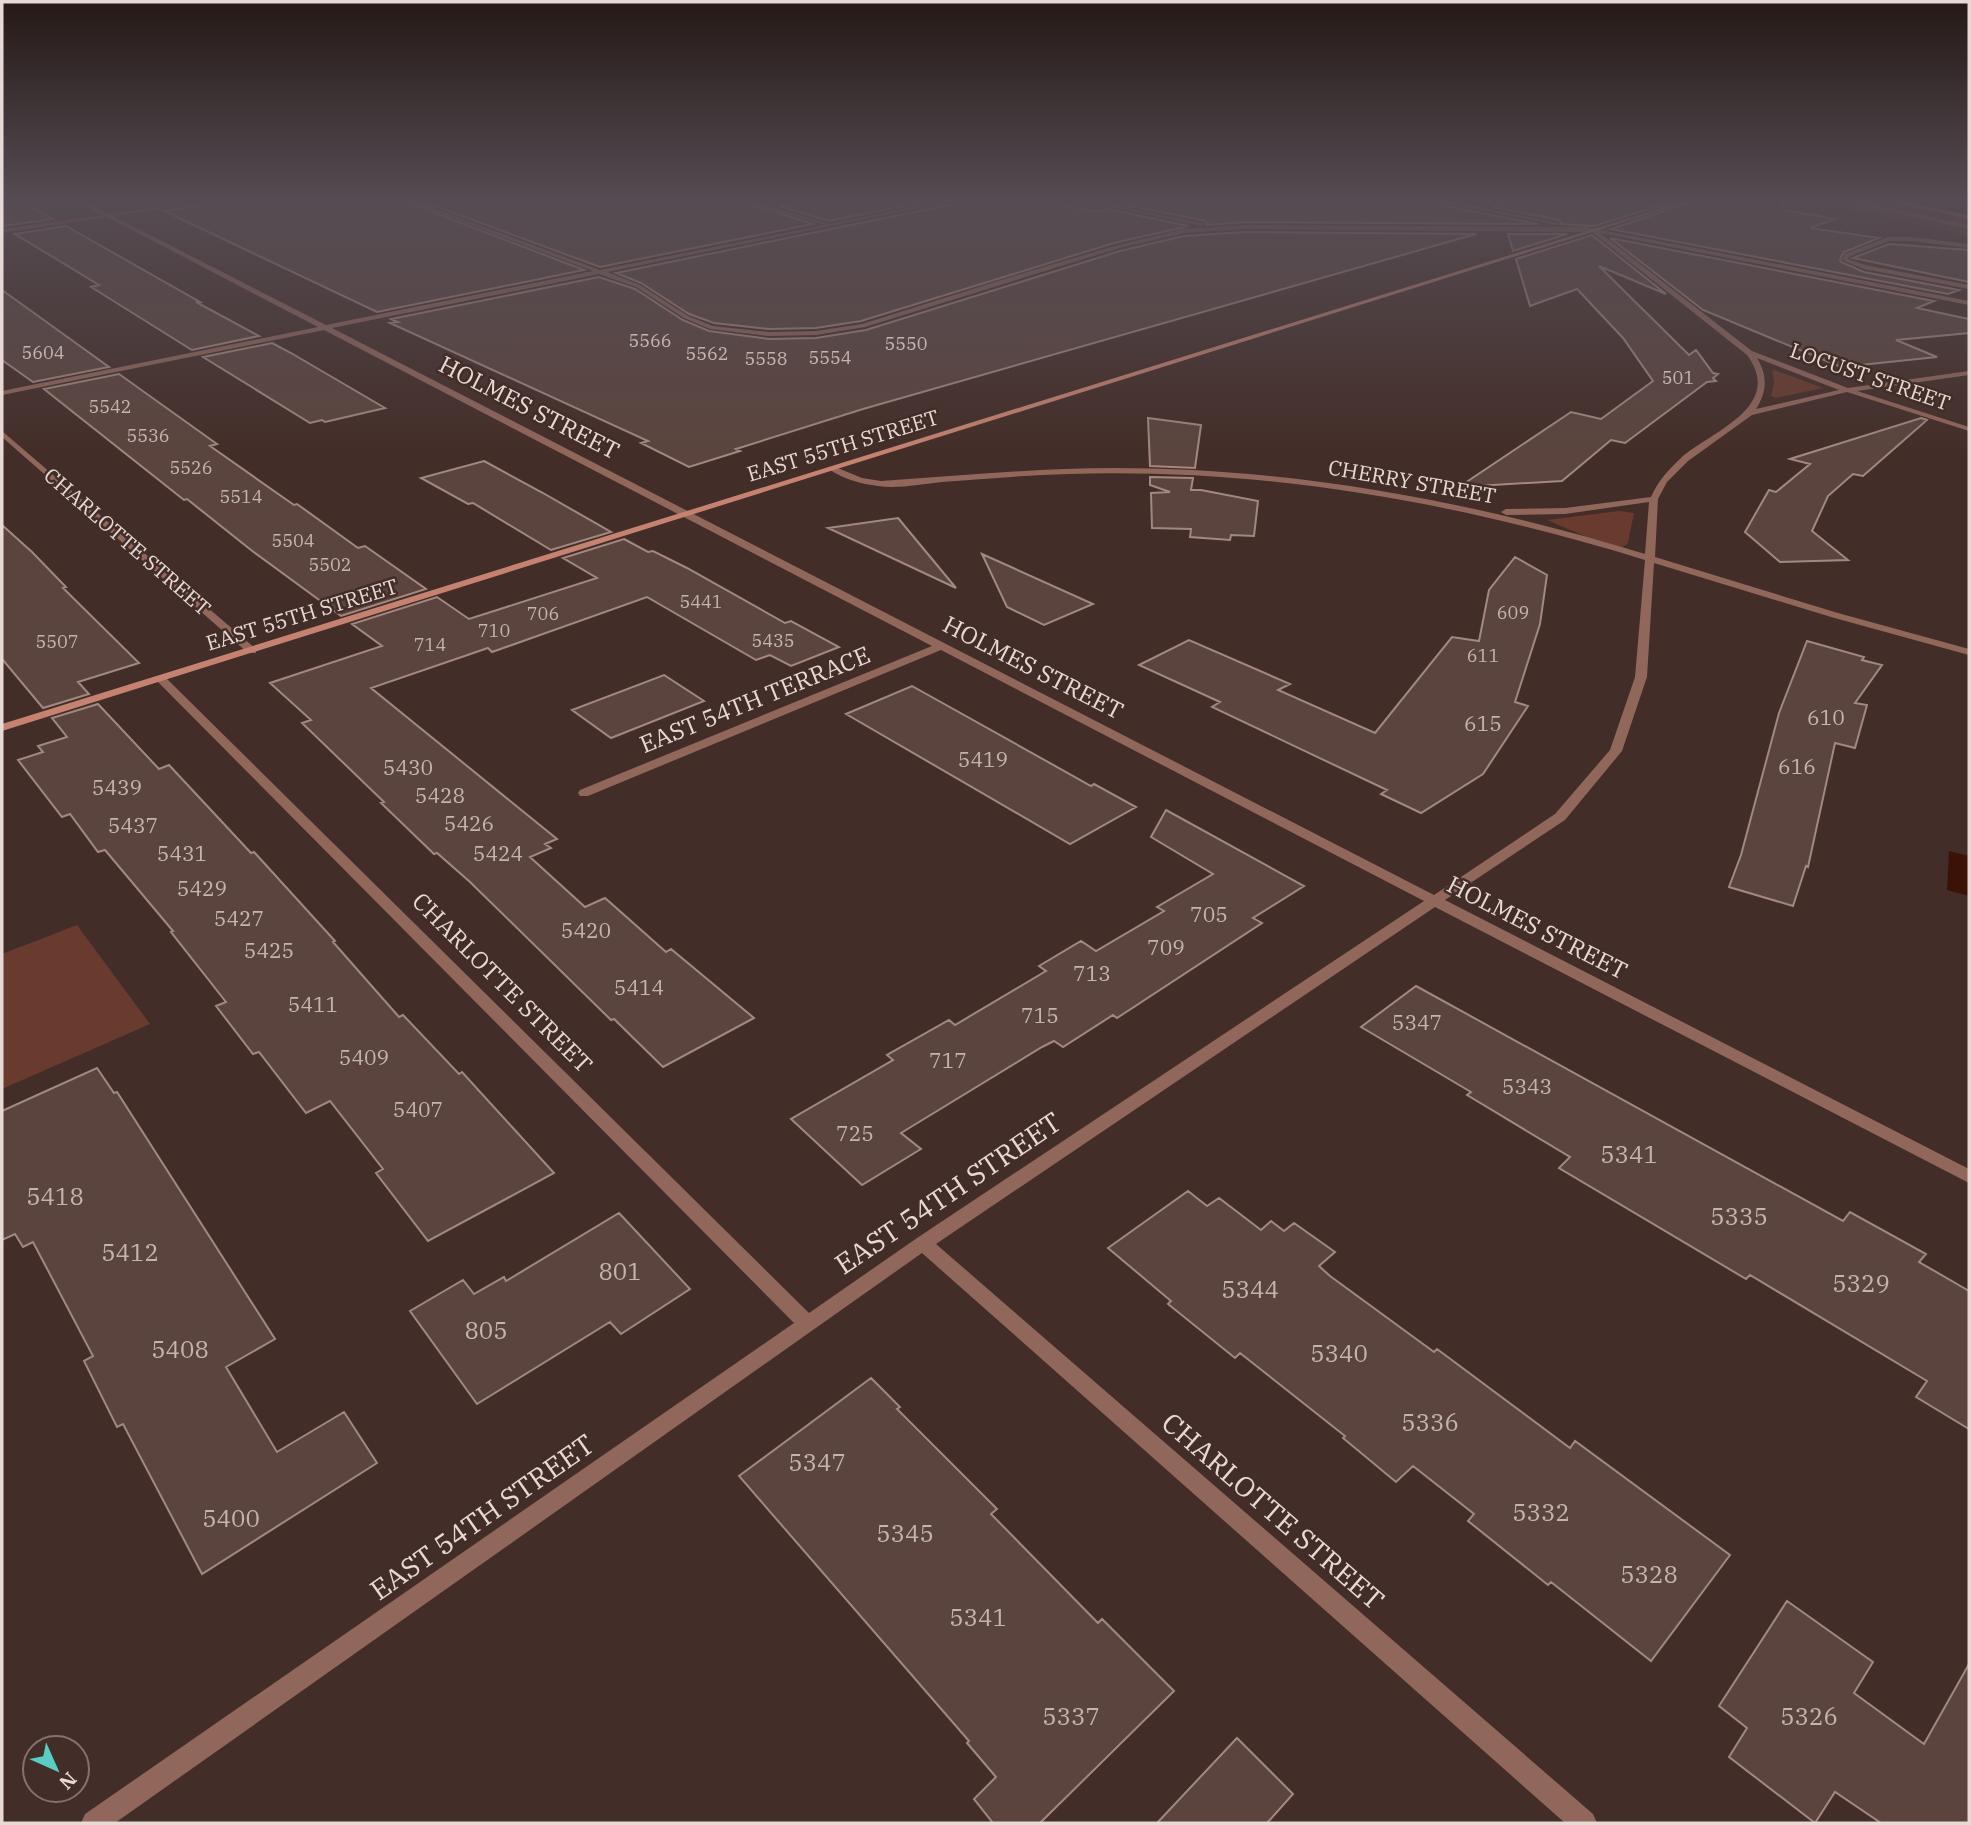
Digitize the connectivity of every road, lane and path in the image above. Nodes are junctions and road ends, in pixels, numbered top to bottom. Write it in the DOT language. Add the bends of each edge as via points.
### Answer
graph roads {
  1 [pos="241,284"];
  2 [pos="536,284"];
  3 [pos="633,284"];
  4 [pos="996,284"];
  5 [pos="1421,284"];
  6 [pos="1662,284"];
  7 [pos="1872,284"];
  8 [pos="1969,303"];
  9 [pos="323,327"];
  10 [pos="1749,353"];
  11 [pos="1969,373"];
  12 [pos="1847,390"];
  13 [pos="2,393"];
  14 [pos="1749,413"];
  15 [pos="1969,429"];
  16 [pos="2,433"];
  17 [pos="833,469"];
  18 [pos="1654,499"];
  19 [pos="1478,511"];
  20 [pos="687,515"];
  21 [pos="1648,560"];
  22 [pos="942,646"];
  23 [pos="252,651"];
  24 [pos="1969,652"];
  25 [pos="161,679"];
  26 [pos="2,729"];
  27 [pos="584,793"];
  28 [pos="1436,901"];
  29 [pos="1969,1177"];
  30 [pos="923,1243"];
  31 [pos="807,1323"];
  32 [pos="94,1823"];
  33 [pos="1584,1823"];
  1 -- 9 [label="street, HOLMES STREET"];
  2 -- 9 [label="street"];
  3 -- 4 [label="street" via="712,328 769,334 863,326"];
  5 -- 17 [label="main road, EAST 55TH STREET"];
  6 -- 10 [label="street, LOCUST STREET"];
  7 -- 8 [label="street"];
  9 -- 13 [label="street"];
  9 -- 20 [label="street, HOLMES STREET"];
  10 -- 12 [label="street, LOCUST STREET"];
  10 -- 14 [label="street" via="1759,365 1763,382"];
  11 -- 12 [label="street, EAST 54TH STREET"];
  12 -- 14 [label="street, EAST 54TH STREET"];
  12 -- 15 [label="street, LOCUST STREET"];
  14 -- 18 [label="street, EAST 54TH STREET" via="1685,459"];
  16 -- 23 [label="street, CHARLOTTE STREET"];
  17 -- 19 [label="street, CHERRY STREET" via="881,484 1070,471 1226,475 1354,488"];
  17 -- 20 [label="main road, EAST 55TH STREET"];
  18 -- 19 [label="street" via="1566,511"];
  18 -- 21 [label="street, EAST 54TH STREET"];
  19 -- 21 [label="street, CHERRY STREET"];
  20 -- 22 [label="street, HOLMES STREET"];
  20 -- 23 [label="main road, EAST 55TH STREET"];
  21 -- 24 [label="street, CHERRY STREET"];
  21 -- 28 [label="street, EAST 54TH STREET" via="1641,677 1616,751 1560,817"];
  22 -- 27 [label="street, EAST 54TH TERRACE"];
  22 -- 28 [label="street, HOLMES STREET"];
  23 -- 25 [label="main road, EAST 55TH STREET"];
  25 -- 26 [label="main road, EAST 55TH STREET"];
  25 -- 31 [label="street, CHARLOTTE STREET"];
  28 -- 29 [label="street, HOLMES STREET"];
  28 -- 30 [label="street, EAST 54TH STREET"];
  30 -- 31 [label="street, EAST 54TH STREET"];
  30 -- 33 [label="street, CHARLOTTE STREET"];
  31 -- 32 [label="street, EAST 54TH STREET"];
}
